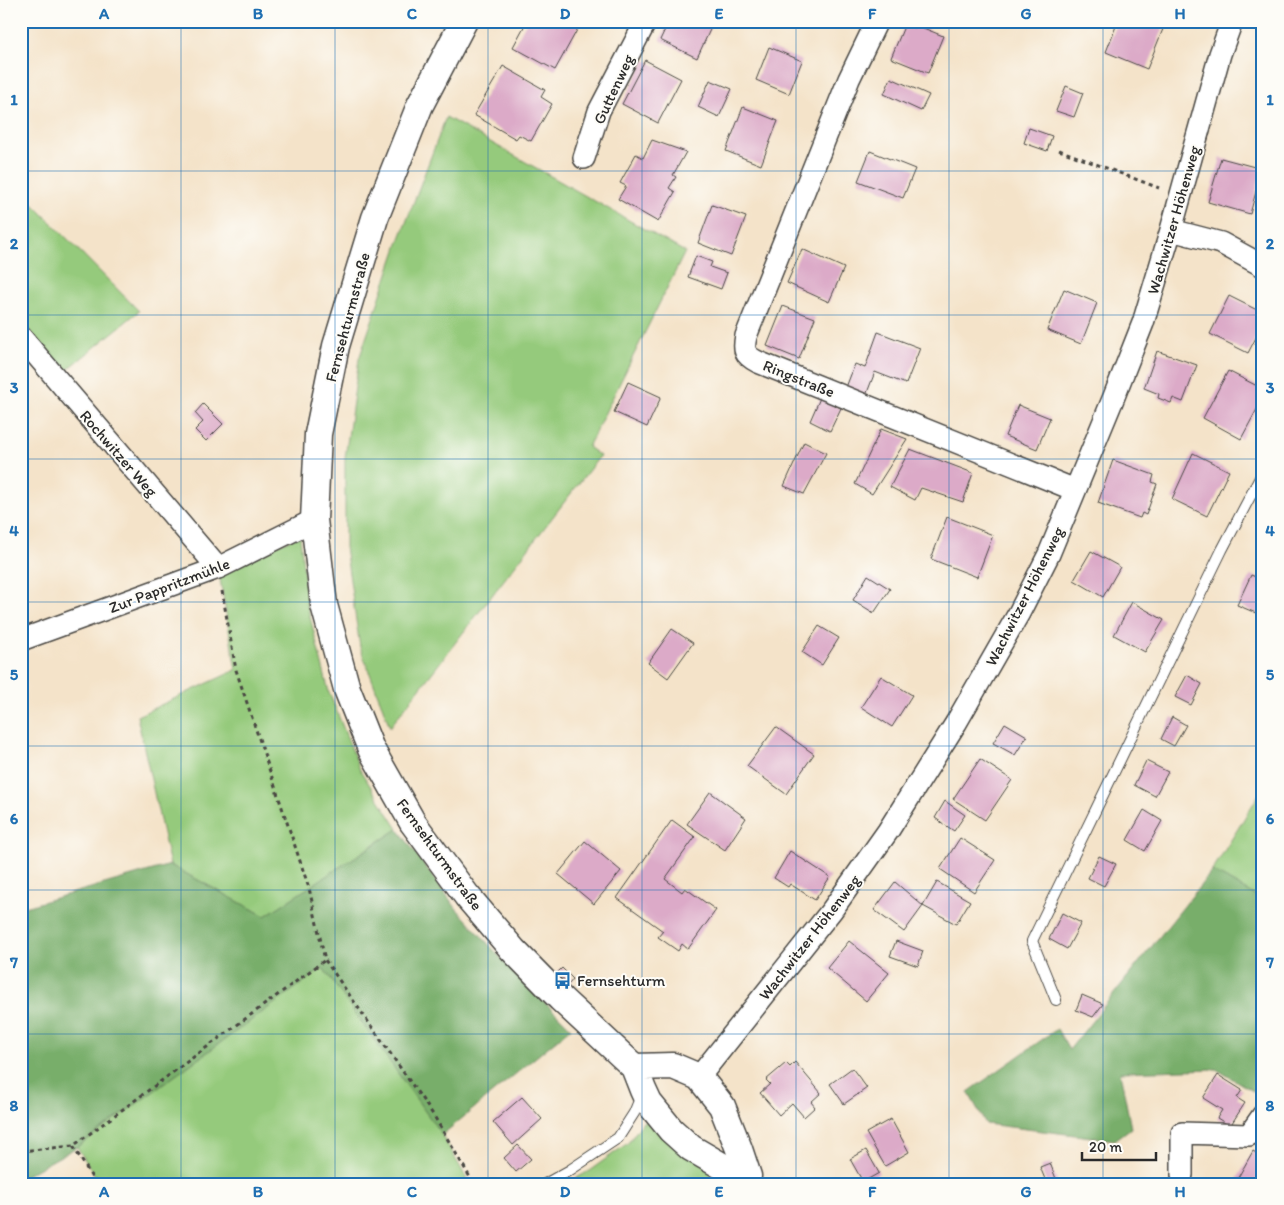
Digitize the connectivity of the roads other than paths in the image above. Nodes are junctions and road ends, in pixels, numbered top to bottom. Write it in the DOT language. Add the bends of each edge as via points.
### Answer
graph roads {
  1 [pos="464,21"];
  2 [pos="646,21"];
  3 [pos="877,21"];
  4 [pos="1232,21"];
  5 [pos="584,158"];
  6 [pos="1171,230"];
  7 [pos="1263,266"];
  8 [pos="21,337"];
  9 [pos="1263,472"];
  10 [pos="1075,490"];
  11 [pos="314,520"];
  12 [pos="218,568"];
  13 [pos="21,640"];
  14 [pos="1056,1000"];
  15 [pos="699,1077"];
  16 [pos="639,1079"];
  17 [pos="1263,1115"];
  18 [pos="1182,1175"];
  19 [pos="754,1180"];
  20 [pos="545,1184"];
  1 -- 11 [label="street, Fernsehturmstraße" via="420,105 374,218 336,346 318,434"];
  2 -- 5 [label="street, Guttenweg" via="599,111"];
  3 -- 10 [label="street, Ringstraße" via="849,79 785,238 746,336 745,352 758,362"];
  4 -- 6 [label="street, Wachwitzer Höhenweg"];
  6 -- 7 [label="street" via="1221,243"];
  6 -- 10 [label="street, Wachwitzer Höhenweg" via="1143,323"];
  8 -- 12 [label="street, Rochwitzer Weg"];
  9 -- 14 [label="lane" via="1032,941"];
  10 -- 15 [label="street, Wachwitzer Höhenweg" via="1049,554 1019,613 956,723 888,831 832,910"];
  11 -- 12 [label="street, Zur Pappritzmühle"];
  11 -- 16 [label="street, Fernsehturmstraße" via="324,605 347,689 371,749 413,823 467,896 513,950"];
  12 -- 13 [label="street, Zur Pappritzmühle"];
  15 -- 16 [label="street" via="673,1066"];
  15 -- 19 [label="street" via="722,1106"];
  16 -- 19 [label="street, Fernsehturmstraße" via="650,1103 671,1130 691,1148"];
  16 -- 20 [label="lane" via="634,1113 618,1138"];
  17 -- 18 [label="street" via="1249,1135 1182,1133"];
}
